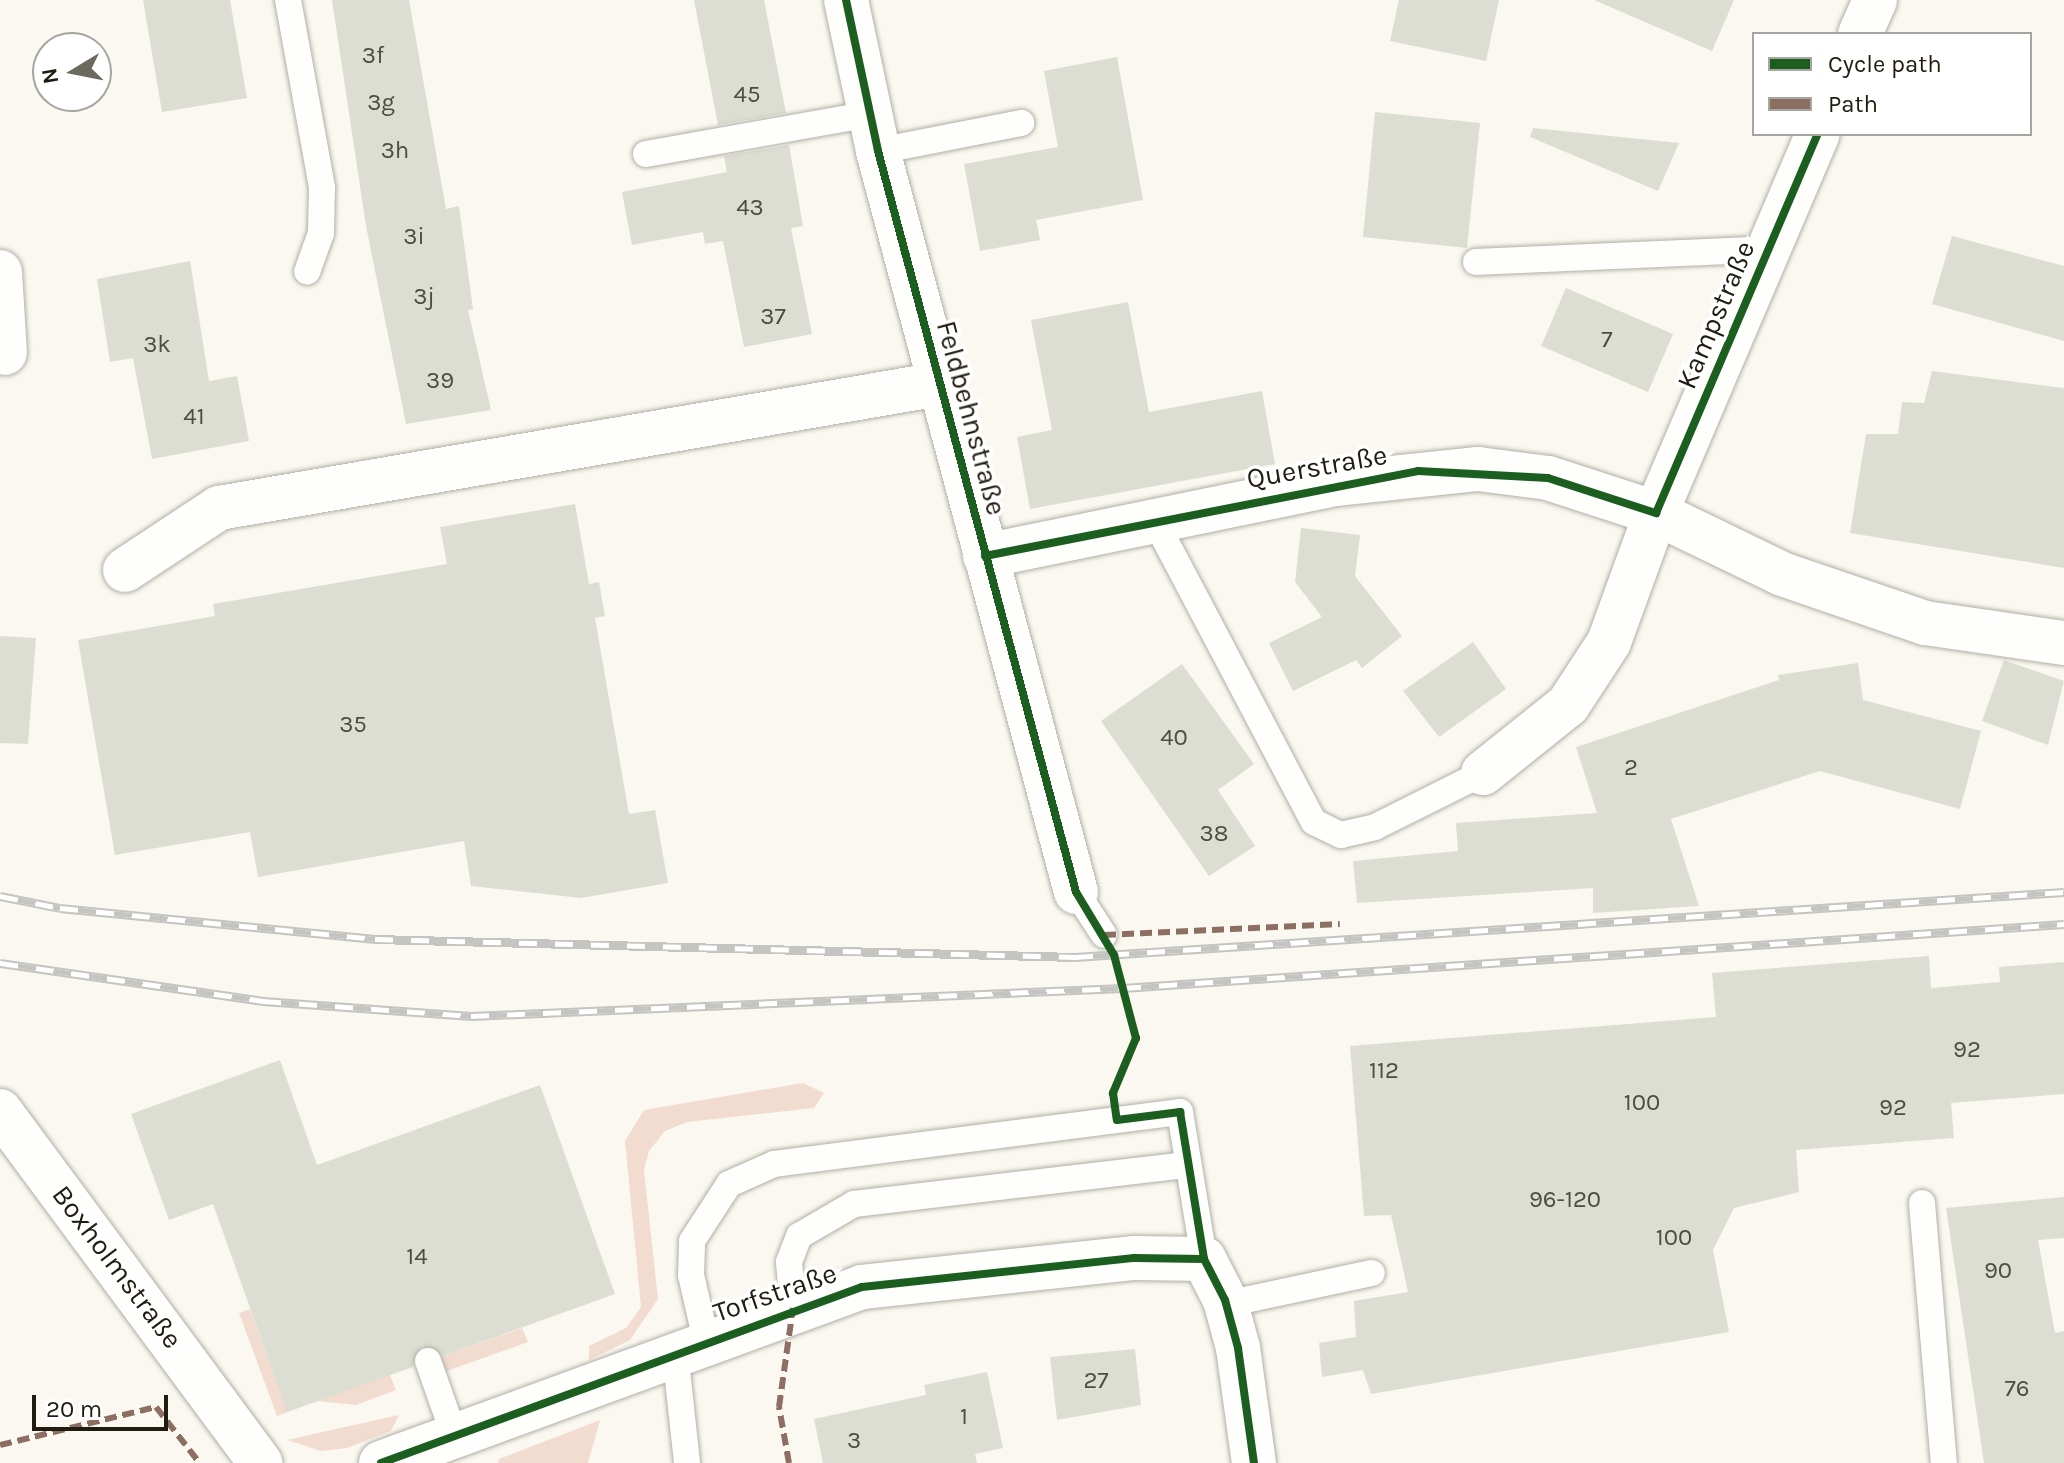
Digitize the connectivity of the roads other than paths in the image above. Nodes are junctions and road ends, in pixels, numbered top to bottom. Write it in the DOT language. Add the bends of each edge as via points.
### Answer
graph roads {
  1 [pos="288,0"];
  2 [pos="846,0"];
  3 [pos="1875,0"];
  4 [pos="1861,32"];
  5 [pos="1021,123"];
  6 [pos="874,132"];
  7 [pos="1817,136"];
  8 [pos="646,154"];
  9 [pos="1768,249"];
  10 [pos="1476,262"];
  11 [pos="0,272"];
  12 [pos="307,272"];
  13 [pos="5,353"];
  14 [pos="939,384"];
  15 [pos="1656,513"];
  16 [pos="1155,521"];
  17 [pos="985,556"];
  18 [pos="125,570"];
  19 [pos="2064,643"];
  20 [pos="1483,773"];
  21 [pos="1076,892"];
  22 [pos="1104,935"];
  23 [pos="0,1111"];
  24 [pos="1187,1165"];
  25 [pos="1922,1203"];
  26 [pos="1204,1259"];
  27 [pos="1372,1273"];
  28 [pos="1226,1304"];
  29 [pos="793,1308"];
  30 [pos="690,1346"];
  31 [pos="428,1361"];
  32 [pos="454,1435"];
  33 [pos="681,1458"];
  34 [pos="260,1463"];
  35 [pos="381,1463"];
  36 [pos="1254,1463"];
  37 [pos="1944,1463"];
  1 -- 12 [label="lane" via="322,188 321,233"];
  2 -- 6 [label="street, Feldbehnstraße"];
  3 -- 4 [label="street"];
  5 -- 6 [label="lane"];
  6 -- 8 [label="lane"];
  6 -- 14 [label="street, Feldbehnstraße"];
  7 -- 9 [label="street, Kampstraße"];
  9 -- 10 [label="lane"];
  9 -- 15 [label="street, Kampstraße"];
  11 -- 13 [label="street"];
  14 -- 17 [label="street, Feldbehnstraße"];
  14 -- 18 [label="street, Feldbehnstraße" via="219,508"];
  15 -- 16 [label="street, Querstraße" via="1548,478 1478,469 1335,484"];
  15 -- 19 [label="street, Querstraße" via="1782,574 1925,623"];
  15 -- 20 [label="street, Kampstraße" via="1609,642 1568,705"];
  16 -- 17 [label="street, Querstraße"];
  16 -- 20 [label="lane" via="1314,822 1341,835 1375,827"];
  17 -- 21 [label="street, Feldbehnstraße"];
  21 -- 22 [label="lane"];
  23 -- 34 [label="street, Boxholmstraße"];
  24 -- 26 [label="lane"];
  24 -- 29 [label="lane" via="854,1204 799,1236 789,1262"];
  24 -- 30 [label="lane" via="1180,1112 774,1164 729,1184 692,1241"];
  25 -- 37 [label="lane"];
  26 -- 28 [label="street"];
  26 -- 29 [label="street, Torfstraße" via="1134,1258 862,1287"];
  27 -- 28 [label="lane"];
  28 -- 36 [label="street"];
  29 -- 30 [label="street, Torfstraße"];
  30 -- 32 [label="street, Torfstraße"];
  30 -- 33 [label="lane"];
  31 -- 32 [label="lane"];
  32 -- 35 [label="street, Torfstraße"];
}
